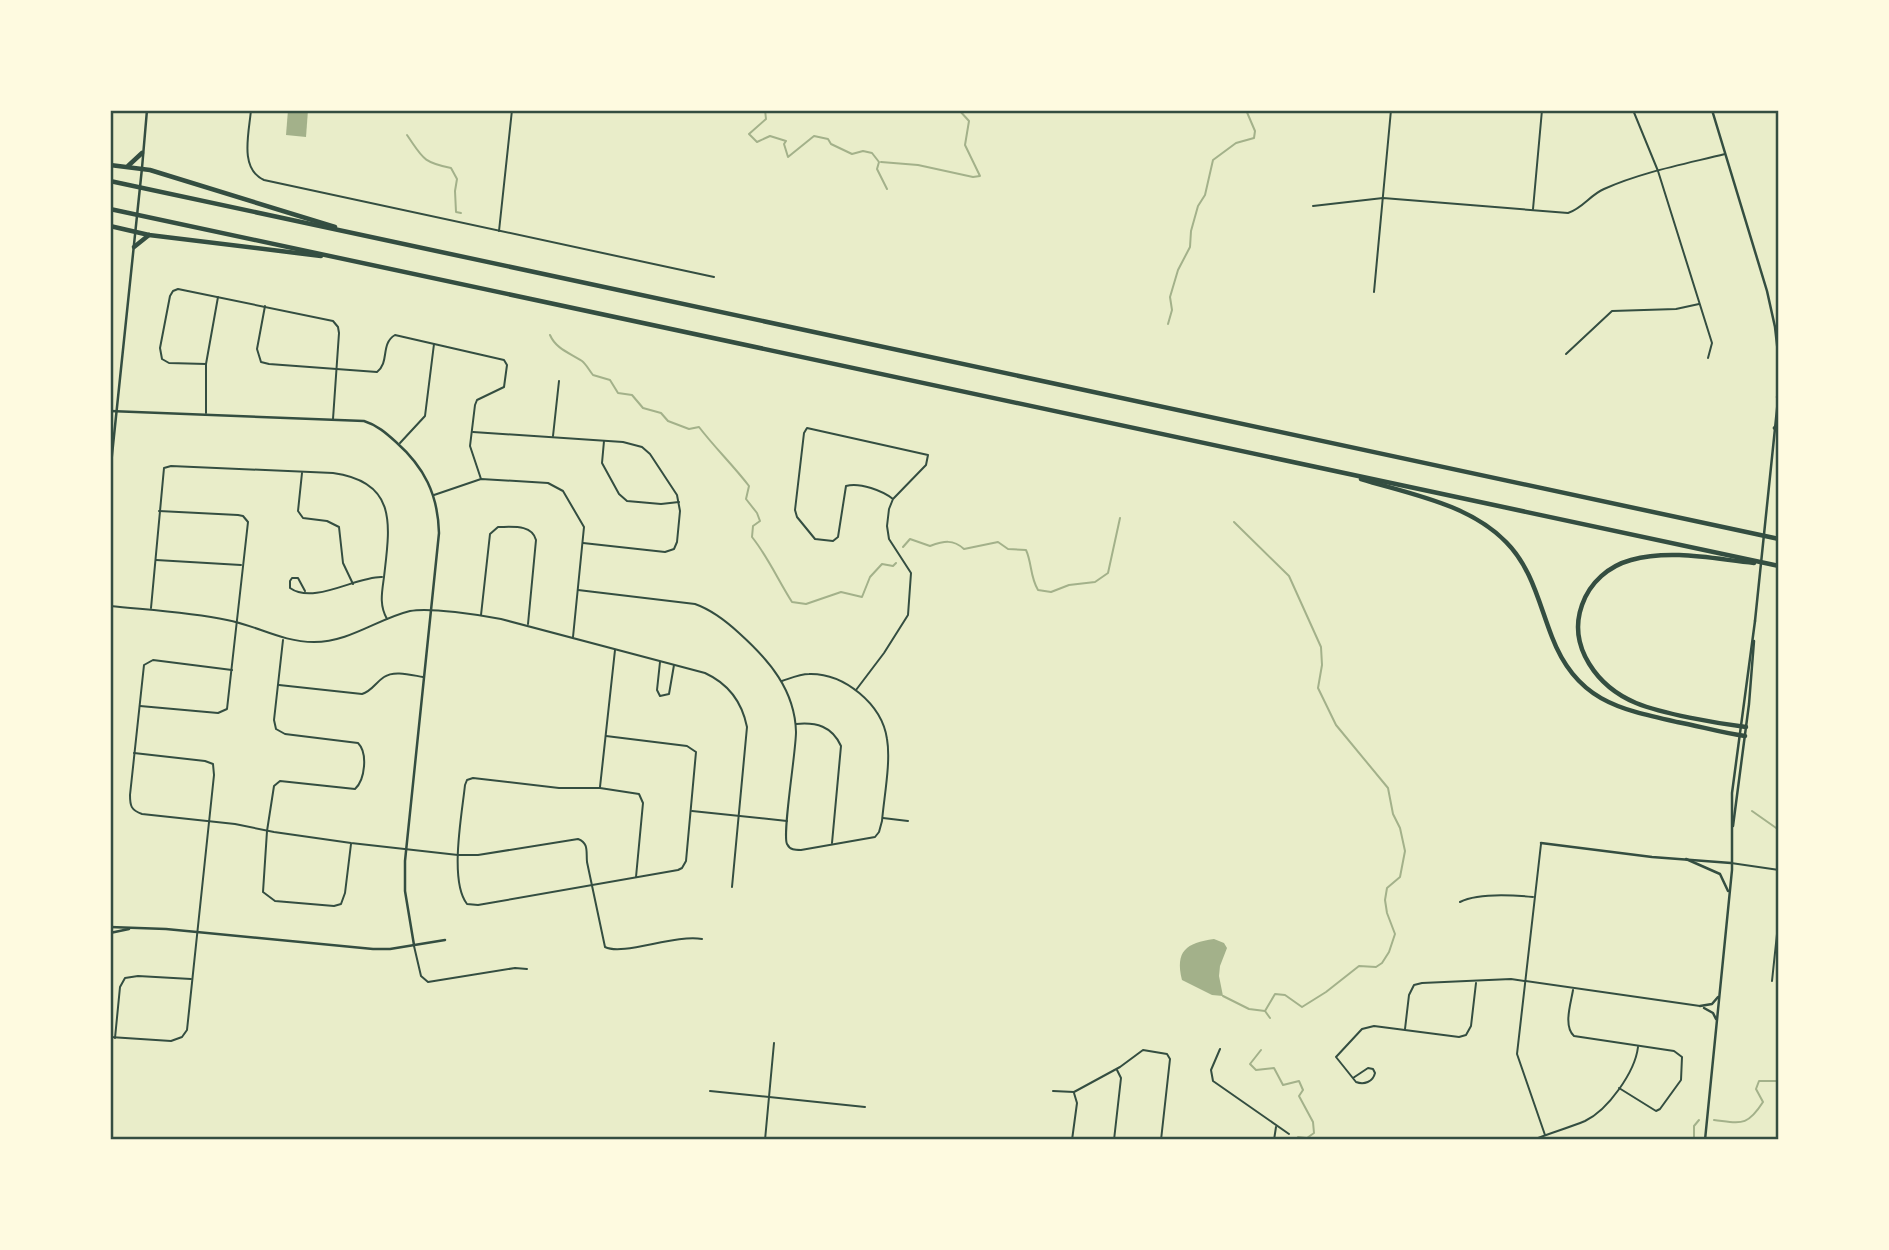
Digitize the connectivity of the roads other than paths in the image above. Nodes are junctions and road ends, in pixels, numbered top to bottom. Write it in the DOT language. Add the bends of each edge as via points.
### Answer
graph roads {
  1 [pos="147,110"];
  2 [pos="251,110"];
  3 [pos="512,110"];
  4 [pos="1391,110"];
  5 [pos="1542,110"];
  6 [pos="1633,110"];
  7 [pos="1712,110"];
  8 [pos="142,152"];
  9 [pos="1727,153"];
  10 [pos="110,165"];
  11 [pos="127,167"];
  12 [pos="142,168"];
  13 [pos="1658,171"];
  14 [pos="110,181"];
  15 [pos="1383,198"];
  16 [pos="1313,206"];
  17 [pos="110,209"];
  18 [pos="1533,210"];
  19 [pos="110,226"];
  20 [pos="499,231"];
  21 [pos="135,232"];
  22 [pos="359,234"];
  23 [pos="149,235"];
  24 [pos="134,247"];
  25 [pos="344,258"];
  26 [pos="715,277"];
  27 [pos="1374,292"];
  28 [pos="218,296"];
  29 [pos="1700,304"];
  30 [pos="265,306"];
  31 [pos="435,343"];
  32 [pos="1566,354"];
  33 [pos="1707,359"];
  34 [pos="1779,362"];
  35 [pos="206,365"];
  36 [pos="337,370"];
  37 [pos="559,381"];
  38 [pos="1779,390"];
  39 [pos="1778,397"];
  40 [pos="110,411"];
  41 [pos="117,411"];
  42 [pos="206,414"];
  43 [pos="333,419"];
  44 [pos="1777,426"];
  45 [pos="472,432"];
  46 [pos="553,437"];
  47 [pos="604,440"];
  48 [pos="398,444"];
  49 [pos="1330,470"];
  50 [pos="302,472"];
  51 [pos="110,474"];
  52 [pos="481,479"];
  53 [pos="434,495"];
  54 [pos="893,499"];
  55 [pos="679,502"];
  56 [pos="159,511"];
  57 [pos="1779,537"];
  58 [pos="583,543"];
  59 [pos="155,560"];
  60 [pos="242,565"];
  61 [pos="1779,566"];
  62 [pos="384,577"];
  63 [pos="353,584"];
  64 [pos="578,590"];
  65 [pos="305,591"];
  66 [pos="110,606"];
  67 [pos="151,610"];
  68 [pos="431,611"];
  69 [pos="481,616"];
  70 [pos="387,620"];
  71 [pos="1755,621"];
  72 [pos="238,622"];
  73 [pos="527,626"];
  74 [pos="573,638"];
  75 [pos="283,639"];
  76 [pos="615,649"];
  77 [pos="661,660"];
  78 [pos="674,664"];
  79 [pos="232,670"];
  80 [pos="424,677"];
  81 [pos="782,681"];
  82 [pos="278,685"];
  83 [pos="855,691"];
  84 [pos="139,706"];
  85 [pos="795,724"];
  86 [pos="1743,727"];
  87 [pos="606,736"];
  88 [pos="1742,736"];
  89 [pos="134,753"];
  90 [pos="600,788"];
  91 [pos="691,811"];
  92 [pos="739,816"];
  93 [pos="882,818"];
  94 [pos="787,821"];
  95 [pos="908,821"];
  96 [pos="209,822"];
  97 [pos="267,831"];
  98 [pos="351,843"];
  99 [pos="1541,843"];
  100 [pos="832,844"];
  101 [pos="406,850"];
  102 [pos="457,855"];
  103 [pos="1686,859"];
  104 [pos="1731,863"];
  105 [pos="1779,870"];
  106 [pos="636,877"];
  107 [pos="591,885"];
  108 [pos="732,887"];
  109 [pos="1729,895"];
  110 [pos="1534,897"];
  111 [pos="1460,902"];
  112 [pos="1779,915"];
  113 [pos="110,928"];
  114 [pos="132,928"];
  115 [pos="198,932"];
  116 [pos="110,933"];
  117 [pos="702,939"];
  118 [pos="445,940"];
  119 [pos="414,945"];
  120 [pos="527,969"];
  121 [pos="192,979"];
  122 [pos="1772,981"];
  123 [pos="1476,982"];
  124 [pos="1525,982"];
  125 [pos="1573,989"];
  126 [pos="1720,995"];
  127 [pos="1700,1006"];
  128 [pos="1717,1020"];
  129 [pos="1405,1029"];
  130 [pos="110,1037"];
  131 [pos="115,1038"];
  132 [pos="774,1042"];
  133 [pos="1638,1046"];
  134 [pos="1220,1049"];
  135 [pos="1117,1069"];
  136 [pos="1353,1078"];
  137 [pos="1619,1088"];
  138 [pos="710,1091"];
  139 [pos="1053,1091"];
  140 [pos="1074,1092"];
  141 [pos="768,1097"];
  142 [pos="865,1107"];
  143 [pos="1276,1126"];
  144 [pos="1289,1134"];
  145 [pos="1545,1135"];
  146 [pos="765,1140"];
  147 [pos="1072,1140"];
  148 [pos="1114,1140"];
  149 [pos="1161,1140"];
  150 [pos="1274,1140"];
  151 [pos="1533,1140"];
  152 [pos="1705,1140"];
  1 -- 8 [label="main road"];
  2 -- 20 [label="street" via="249,164 261,179"];
  3 -- 20 [label="street"];
  4 -- 15 [label="street"];
  5 -- 18 [label="street"];
  6 -- 13 [label="street"];
  7 -- 9 [label="main road"];
  8 -- 11 [label="highway"];
  8 -- 12 [label="main road"];
  9 -- 13 [label="street"];
  9 -- 34 [label="main road" via="1770,301"];
  10 -- 11 [label="highway"];
  11 -- 12 [label="highway"];
  12 -- 21 [label="main road"];
  12 -- 22 [label="highway"];
  13 -- 18 [label="street" via="1602,190 1580,209"];
  13 -- 29 [label="street"];
  14 -- 22 [label="highway"];
  15 -- 16 [label="street"];
  15 -- 18 [label="street"];
  15 -- 27 [label="street"];
  17 -- 25 [label="highway"];
  19 -- 21 [label="highway"];
  20 -- 26 [label="street"];
  21 -- 23 [label="highway"];
  21 -- 24 [label="main road"];
  22 -- 57 [label="highway"];
  23 -- 24 [label="highway"];
  23 -- 25 [label="highway"];
  24 -- 41 [label="main road"];
  25 -- 49 [label="highway"];
  28 -- 30 [label="street"];
  28 -- 35 [label="street"];
  28 -- 35 [label="street" via="173,290 162,338 162,359"];
  29 -- 32 [label="street" via="1612,311"];
  29 -- 33 [label="street" via="1712,343"];
  30 -- 36 [label="street" via="336,324 340,332"];
  30 -- 36 [label="street" via="257,349 261,362"];
  31 -- 36 [label="street" via="395,335 386,344 379,371"];
  31 -- 45 [label="street" via="496,357 507,365 504,387 477,401"];
  31 -- 48 [label="street" via="425,416"];
  35 -- 42 [label="street"];
  36 -- 43 [label="street"];
  37 -- 46 [label="street"];
  38 -- 39 [label="main road"];
  39 -- 44 [label="main road"];
  40 -- 41 [label="main road"];
  41 -- 42 [label="main road"];
  41 -- 51 [label="main road"];
  42 -- 43 [label="main road"];
  43 -- 48 [label="main road" via="369,423"];
  44 -- 71 [label="main road"];
  45 -- 46 [label="street"];
  45 -- 52 [label="street" via="470,446"];
  46 -- 47 [label="street"];
  47 -- 55 [label="street" via="633,444 650,454"];
  47 -- 55 [label="street" via="602,463 627,501"];
  48 -- 53 [label="main road" via="419,465"];
  49 -- 61 [label="highway"];
  49 -- 88 [label="highway" via="1456,509 1500,536 1529,574 1563,660 1600,698 1632,712"];
  50 -- 56 [label="street" via="168,466 163,471"];
  50 -- 62 [label="street" via="345,474 376,491 389,522"];
  50 -- 63 [label="street" via="298,512 303,518 327,520 339,527 343,563"];
  52 -- 53 [label="street"];
  52 -- 58 [label="street" via="548,483 559,488 582,520"];
  53 -- 68 [label="main road" via="439,533"];
  54 -- 54 [label="street" via="926,465 928,455 807,428 795,510 815,539 838,537 846,486 852,484"];
  54 -- 83 [label="street" via="887,526 889,539 911,572 908,615"];
  55 -- 58 [label="street" via="677,542 671,551"];
  56 -- 59 [label="street"];
  56 -- 60 [label="street" via="243,516 248,522"];
  58 -- 64 [label="street"];
  59 -- 60 [label="street"];
  59 -- 67 [label="street"];
  60 -- 72 [label="street"];
  61 -- 86 [label="highway" via="1678,555 1635,559 1602,575 1580,609 1578,632 1583,653 1613,690 1646,706"];
  62 -- 63 [label="street"];
  62 -- 70 [label="street" via="381,606"];
  63 -- 65 [label="street" via="323,592"];
  64 -- 74 [label="street"];
  64 -- 81 [label="street" via="705,608 757,649"];
  65 -- 65 [label="street" via="298,578 289,581 291,590"];
  66 -- 67 [label="street"];
  67 -- 72 [label="street"];
  68 -- 69 [label="street"];
  68 -- 70 [label="street"];
  68 -- 80 [label="main road"];
  69 -- 73 [label="street"];
  69 -- 73 [label="street" via="491,531 527,529 536,540"];
  70 -- 75 [label="street" via="330,641"];
  71 -- 86 [label="main road"];
  71 -- 86 [label="main road"];
  72 -- 75 [label="street"];
  72 -- 79 [label="street"];
  73 -- 74 [label="street"];
  74 -- 76 [label="street"];
  75 -- 82 [label="street"];
  76 -- 77 [label="street"];
  76 -- 87 [label="street"];
  77 -- 78 [label="street"];
  77 -- 78 [label="street" via="660,696 669,694"];
  78 -- 92 [label="street" via="715,678 732,693 743,712 747,734"];
  79 -- 84 [label="street" via="228,706 221,713"];
  79 -- 84 [label="street" via="149,661 142,670"];
  80 -- 82 [label="street" via="390,674 371,691 356,694"];
  80 -- 101 [label="main road"];
  81 -- 83 [label="street" via="818,674"];
  81 -- 85 [label="street"];
  82 -- 97 [label="street" via="274,720 278,731 355,742 364,754 360,784 355,789 277,782"];
  83 -- 93 [label="street" via="877,712 887,736"];
  84 -- 89 [label="street"];
  85 -- 94 [label="street"];
  85 -- 100 [label="street" via="819,724 840,743"];
  86 -- 88 [label="main road"];
  87 -- 90 [label="street"];
  87 -- 91 [label="street" via="693,748"];
  88 -- 104 [label="main road" via="1731,806"];
  89 -- 96 [label="street" via="133,810"];
  89 -- 96 [label="street" via="213,764"];
  90 -- 102 [label="street" via="467,780"];
  90 -- 106 [label="street" via="633,792 643,798"];
  91 -- 92 [label="street"];
  91 -- 106 [label="street" via="684,866"];
  92 -- 94 [label="street"];
  92 -- 108 [label="street"];
  93 -- 95 [label="street"];
  93 -- 100 [label="street" via="875,837"];
  94 -- 100 [label="street" via="786,839 792,849"];
  96 -- 97 [label="street"];
  96 -- 115 [label="street"];
  97 -- 98 [label="street"];
  97 -- 98 [label="street" via="262,890 275,901 341,904"];
  98 -- 101 [label="street"];
  99 -- 103 [label="main road"];
  99 -- 110 [label="street"];
  101 -- 102 [label="street"];
  101 -- 119 [label="main road" via="405,891"];
  102 -- 107 [label="street" via="578,839 587,848"];
  102 -- 107 [label="street" via="463,898 470,905"];
  103 -- 104 [label="main road"];
  103 -- 109 [label="main road" via="1720,874"];
  104 -- 105 [label="street"];
  104 -- 109 [label="main road"];
  106 -- 107 [label="street"];
  107 -- 117 [label="street" via="608,949 685,937"];
  109 -- 126 [label="main road"];
  110 -- 111 [label="street"];
  110 -- 124 [label="street"];
  112 -- 122 [label="street"];
  113 -- 114 [label="main road"];
  114 -- 115 [label="main road"];
  114 -- 116 [label="main road"];
  115 -- 119 [label="main road" via="373,948"];
  115 -- 121 [label="street"];
  118 -- 119 [label="main road"];
  119 -- 120 [label="street" via="421,976 428,982"];
  121 -- 131 [label="street" via="187,1030 181,1039"];
  121 -- 131 [label="street" via="125,978"];
  123 -- 124 [label="street"];
  123 -- 129 [label="street" via="1414,985"];
  123 -- 129 [label="street" via="1466,1035"];
  124 -- 125 [label="street"];
  124 -- 145 [label="street" via="1517,1054"];
  125 -- 127 [label="street"];
  125 -- 133 [label="street" via="1571,1034"];
  126 -- 127 [label="main road" via="1712,1004"];
  126 -- 128 [label="main road"];
  127 -- 128 [label="main road"];
  128 -- 152 [label="main road"];
  129 -- 136 [label="street" via="1362,1029 1336,1057"];
  130 -- 131 [label="street"];
  132 -- 141 [label="street"];
  133 -- 137 [label="street" via="1634,1066"];
  133 -- 137 [label="street" via="1679,1053 1683,1059 1681,1080 1656,1111"];
  134 -- 143 [label="street" via="1210,1070 1213,1081"];
  135 -- 140 [label="street"];
  135 -- 148 [label="street" via="1121,1078"];
  135 -- 149 [label="street" via="1143,1050 1167,1054"];
  136 -- 136 [label="street" via="1362,1084 1375,1073 1368,1068"];
  137 -- 145 [label="street" via="1586,1120"];
  138 -- 141 [label="street"];
  139 -- 140 [label="street"];
  140 -- 147 [label="street"];
  141 -- 142 [label="street"];
  141 -- 146 [label="street"];
  143 -- 144 [label="street"];
  143 -- 150 [label="street"];
  145 -- 151 [label="street"];
}
